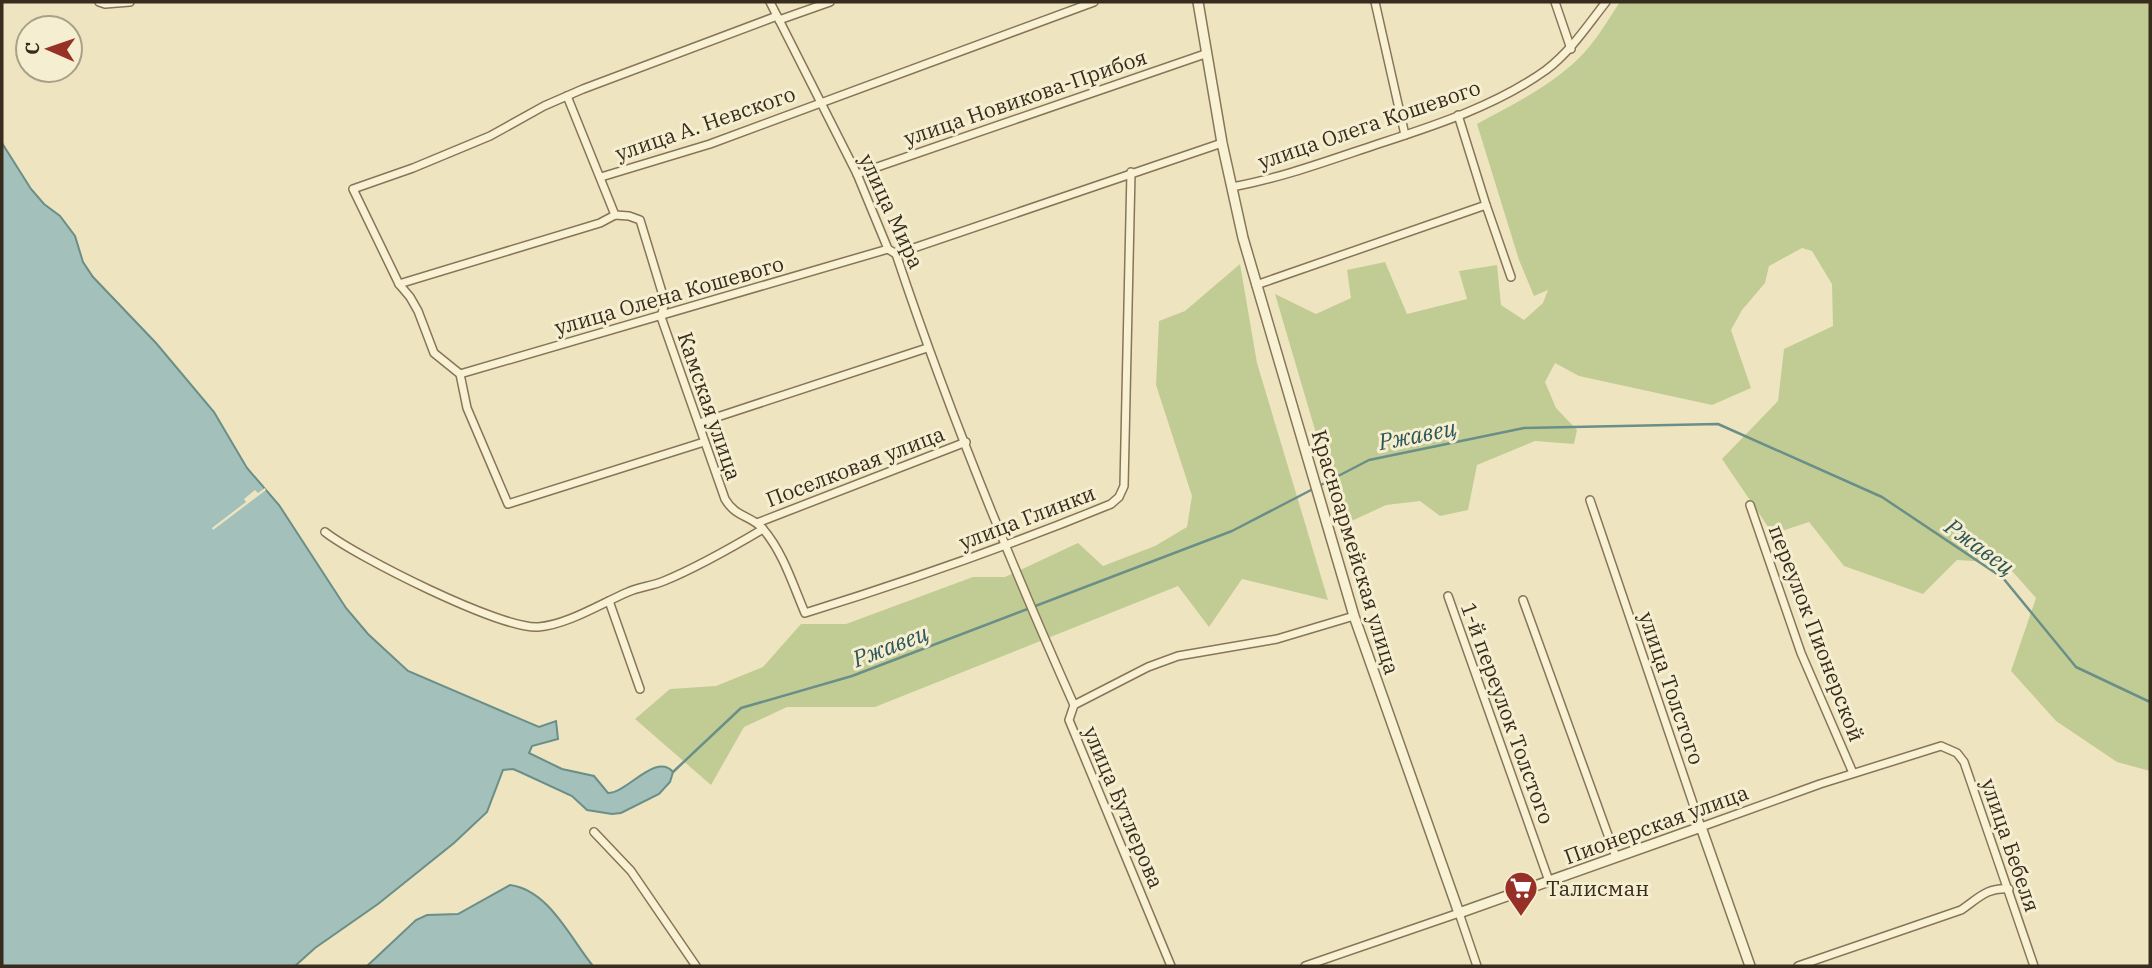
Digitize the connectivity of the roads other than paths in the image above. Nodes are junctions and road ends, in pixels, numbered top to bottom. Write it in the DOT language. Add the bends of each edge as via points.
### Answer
graph roads {
  1 [pos="99,2"];
  2 [pos="130,2"];
  3 [pos="770,2"];
  4 [pos="830,2"];
  5 [pos="1094,2"];
  6 [pos="1198,2"];
  7 [pos="1375,2"];
  8 [pos="1555,2"];
  9 [pos="1605,2"];
  10 [pos="778,18"];
  11 [pos="1570,49"];
  12 [pos="1205,54"];
  13 [pos="567,96"];
  14 [pos="820,102"];
  15 [pos="1458,115"];
  16 [pos="1405,135"];
  17 [pos="1222,142"];
  18 [pos="1131,172"];
  19 [pos="857,174"];
  20 [pos="601,177"];
  21 [pos="1231,187"];
  22 [pos="1486,205"];
  23 [pos="615,215"];
  24 [pos="888,249"];
  25 [pos="897,254"];
  26 [pos="1511,277"];
  27 [pos="400,284"];
  28 [pos="1256,285"];
  29 [pos="661,317"];
  30 [pos="928,348"];
  31 [pos="460,374"];
  32 [pos="699,423"];
  33 [pos="704,442"];
  34 [pos="965,442"];
  35 [pos="1590,500"];
  36 [pos="1749,505"];
  37 [pos="760,526"];
  38 [pos="325,532"];
  39 [pos="1005,545"];
  40 [pos="1448,596"];
  41 [pos="1523,600"];
  42 [pos="609,601"];
  43 [pos="1354,615"];
  44 [pos="640,689"];
  45 [pos="1074,705"];
  46 [pos="1941,746"];
  47 [pos="1853,774"];
  48 [pos="1701,827"];
  49 [pos="594,832"];
  50 [pos="1616,857"];
  51 [pos="1549,881"];
  52 [pos="2009,889"];
  53 [pos="1459,913"];
  54 [pos="696,966"];
  55 [pos="1171,966"];
  56 [pos="1304,966"];
  57 [pos="1477,966"];
  58 [pos="1750,966"];
  59 [pos="1798,966"];
  60 [pos="2034,966"];
  1 -- 2 [label="street"];
  3 -- 10 [label="street, улица Мира"];
  4 -- 10 [label="street"];
  5 -- 14 [label="street"];
  6 -- 12 [label="street, Красноармейская улица"];
  7 -- 16 [label="street"];
  8 -- 11 [label="street"];
  9 -- 11 [label="street, улица Олега Кошевого"];
  10 -- 13 [label="street"];
  10 -- 14 [label="street, улица Мира"];
  11 -- 15 [label="street, улица Олега Кошевого" via="1545,71"];
  12 -- 17 [label="street, Красноармейская улица"];
  12 -- 19 [label="street, улица Новикова-Прибоя"];
  13 -- 20 [label="street"];
  13 -- 27 [label="street" via="490,136 353,189"];
  14 -- 19 [label="street, улица Мира"];
  14 -- 20 [label="street, улица А. Невского" via="710,144"];
  15 -- 16 [label="street, улица Олега Кошевого"];
  15 -- 22 [label="street"];
  16 -- 21 [label="street, улица Олега Кошевого" via="1275,179"];
  17 -- 18 [label="street"];
  17 -- 21 [label="street, Красноармейская улица"];
  18 -- 25 [label="street"];
  18 -- 39 [label="street, улица Глинки" via="1124,486 1111,504"];
  19 -- 24 [label="street, улица Мира"];
  20 -- 23 [label="street"];
  21 -- 28 [label="street, Красноармейская улица"];
  22 -- 26 [label="street"];
  22 -- 28 [label="street"];
  23 -- 27 [label="street"];
  23 -- 29 [label="street, Камская улица" via="640,220 665,302"];
  24 -- 25 [label="street, улица Мира"];
  24 -- 29 [label="street, улица Олена Кошевого"];
  25 -- 30 [label="street, улица Мира"];
  27 -- 31 [label="street" via="418,311 434,353"];
  28 -- 43 [label="street, Красноармейская улица"];
  29 -- 31 [label="street, улица Олена Кошевого"];
  29 -- 32 [label="street, Камская улица"];
  30 -- 32 [label="street"];
  30 -- 34 [label="street, улица Мира"];
  31 -- 33 [label="street" via="467,408 508,503"];
  32 -- 33 [label="street, Камская улица"];
  33 -- 37 [label="street, Камская улица" via="730,509"];
  34 -- 37 [label="street, Поселковая улица"];
  34 -- 39 [label="street, улица Мира"];
  35 -- 48 [label="street, улица Толстого"];
  36 -- 47 [label="street, переулок Пионерской" via="1801,653"];
  37 -- 39 [label="street, улица Глинки" via="777,549 805,613"];
  37 -- 42 [label="street, Поселковая улица" via="713,558"];
  38 -- 42 [label="street, Поселковая улица" via="367,559 520,624 549,626"];
  39 -- 45 [label="street, улица Бутлерова"];
  40 -- 51 [label="street, 1-й переулок Толстого"];
  41 -- 50 [label="street"];
  42 -- 44 [label="street"];
  43 -- 45 [label="street" via="1277,639 1178,656"];
  43 -- 53 [label="street, Красноармейская улица"];
  45 -- 55 [label="street, улица Бутлерова" via="1069,720"];
  46 -- 47 [label="street, Пионерская улица"];
  46 -- 52 [label="street, улица Бебеля" via="1964,762"];
  47 -- 48 [label="street, Пионерская улица"];
  48 -- 50 [label="street, Пионерская улица"];
  48 -- 58 [label="street, улица Толстого"];
  49 -- 54 [label="street" via="631,871"];
  50 -- 51 [label="street, Пионерская улица"];
  51 -- 53 [label="street, Пионерская улица"];
  52 -- 59 [label="street" via="1982,893 1961,910"];
  52 -- 60 [label="street, улица Бебеля"];
  53 -- 56 [label="street, Пионерская улица"];
  53 -- 57 [label="street, Красноармейская улица"];
}
